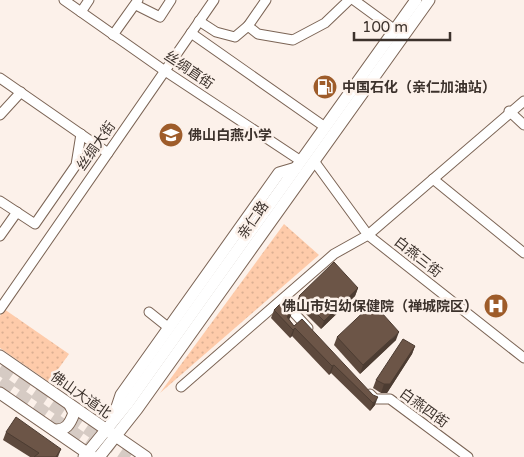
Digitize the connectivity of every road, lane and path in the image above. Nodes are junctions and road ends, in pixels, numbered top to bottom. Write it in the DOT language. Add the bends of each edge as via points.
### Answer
graph roads {
  1 [pos="64,0"];
  2 [pos="89,0"];
  3 [pos="171,0"];
  4 [pos="214,0"];
  5 [pos="266,0"];
  6 [pos="349,0"];
  7 [pos="354,0"];
  8 [pos="416,0"];
  9 [pos="429,0"];
  10 [pos="139,2"];
  11 [pos="81,12"];
  12 [pos="200,21"];
  13 [pos="126,22"];
  14 [pos="248,26"];
  15 [pos="395,30"];
  16 [pos="191,33"];
  17 [pos="113,35"];
  18 [pos="165,71"];
  19 [pos="0,78"];
  20 [pos="21,92"];
  21 [pos="524,101"];
  22 [pos="509,111"];
  23 [pos="0,116"];
  24 [pos="524,125"];
  25 [pos="326,127"];
  26 [pos="81,134"];
  27 [pos="108,153"];
  28 [pos="314,161"];
  29 [pos="298,165"];
  30 [pos="433,179"];
  31 [pos="0,201"];
  32 [pos="17,212"];
  33 [pos="368,235"];
  34 [pos="0,236"];
  35 [pos="524,253"];
  36 [pos="281,299"];
  37 [pos="1,306"];
  38 [pos="148,312"];
  39 [pos="169,328"];
  40 [pos="315,335"];
  41 [pos="0,356"];
  42 [pos="524,358"];
  43 [pos="362,385"];
  44 [pos="181,387"];
  45 [pos="0,393"];
  46 [pos="70,405"];
  47 [pos="54,430"];
  48 [pos="111,430"];
  49 [pos="91,456"];
  50 [pos="146,457"];
  51 [pos="468,457"];
  1 -- 11 [label="street, 丝绸直街"];
  2 -- 11 [label="street"];
  3 -- 10 [label="street" via="160,17"];
  4 -- 12 [label="street, 丝绸大街"];
  5 -- 14 [label="street"];
  6 -- 14 [label="street" via="324,22 293,40 258,34"];
  7 -- 15 [label="street"];
  8 -- 15 [label="main road, 亲仁路"];
  9 -- 28 [label="main road, 亲仁路"];
  10 -- 13 [label="street"];
  10 -- 17 [label="street"];
  11 -- 17 [label="street, 丝绸直街"];
  12 -- 14 [label="street" via="216,32 236,38"];
  12 -- 16 [label="street, 丝绸大街"];
  15 -- 25 [label="main road, 亲仁路"];
  16 -- 18 [label="street, 丝绸大街"];
  16 -- 25 [label="street"];
  17 -- 18 [label="street, 丝绸直街"];
  18 -- 27 [label="street, 丝绸大街"];
  18 -- 29 [label="street, 丝绸直街"];
  19 -- 20 [label="street"];
  20 -- 23 [label="street"];
  20 -- 26 [label="street"];
  21 -- 22 [label="street"];
  22 -- 24 [label="street"];
  22 -- 30 [label="street"];
  25 -- 29 [label="main road, 亲仁路"];
  26 -- 27 [label="street"];
  26 -- 32 [label="street" via="76,165 35,224"];
  27 -- 37 [label="street, 丝绸大街"];
  28 -- 33 [label="street, 白燕三街"];
  28 -- 48 [label="main road, 亲仁路" via="137,409"];
  29 -- 39 [label="main road" via="279,173"];
  29 -- 48 [label="main road, 亲仁路"];
  30 -- 33 [label="street"];
  30 -- 35 [label="street"];
  31 -- 32 [label="street"];
  32 -- 34 [label="street"];
  33 -- 36 [label="street" via="334,254"];
  33 -- 42 [label="street, 白燕三街"];
  36 -- 40 [label="street"];
  36 -- 44 [label="street"];
  38 -- 39 [label="street"];
  39 -- 48 [label="main road" via="121,395"];
  41 -- 46 [label="main road, 佛山大道北"];
  43 -- 51 [label="street, 白燕四街" via="375,399 390,399"];
  45 -- 47 [label="main road"];
  46 -- 47 [label="main road" via="74,413 70,424 61,431"];
  46 -- 48 [label="main road, 佛山大道北"];
  47 -- 49 [label="main road"];
  48 -- 49 [label="main road, 亲仁路"];
  48 -- 50 [label="main road, 佛山大道北"];
}
